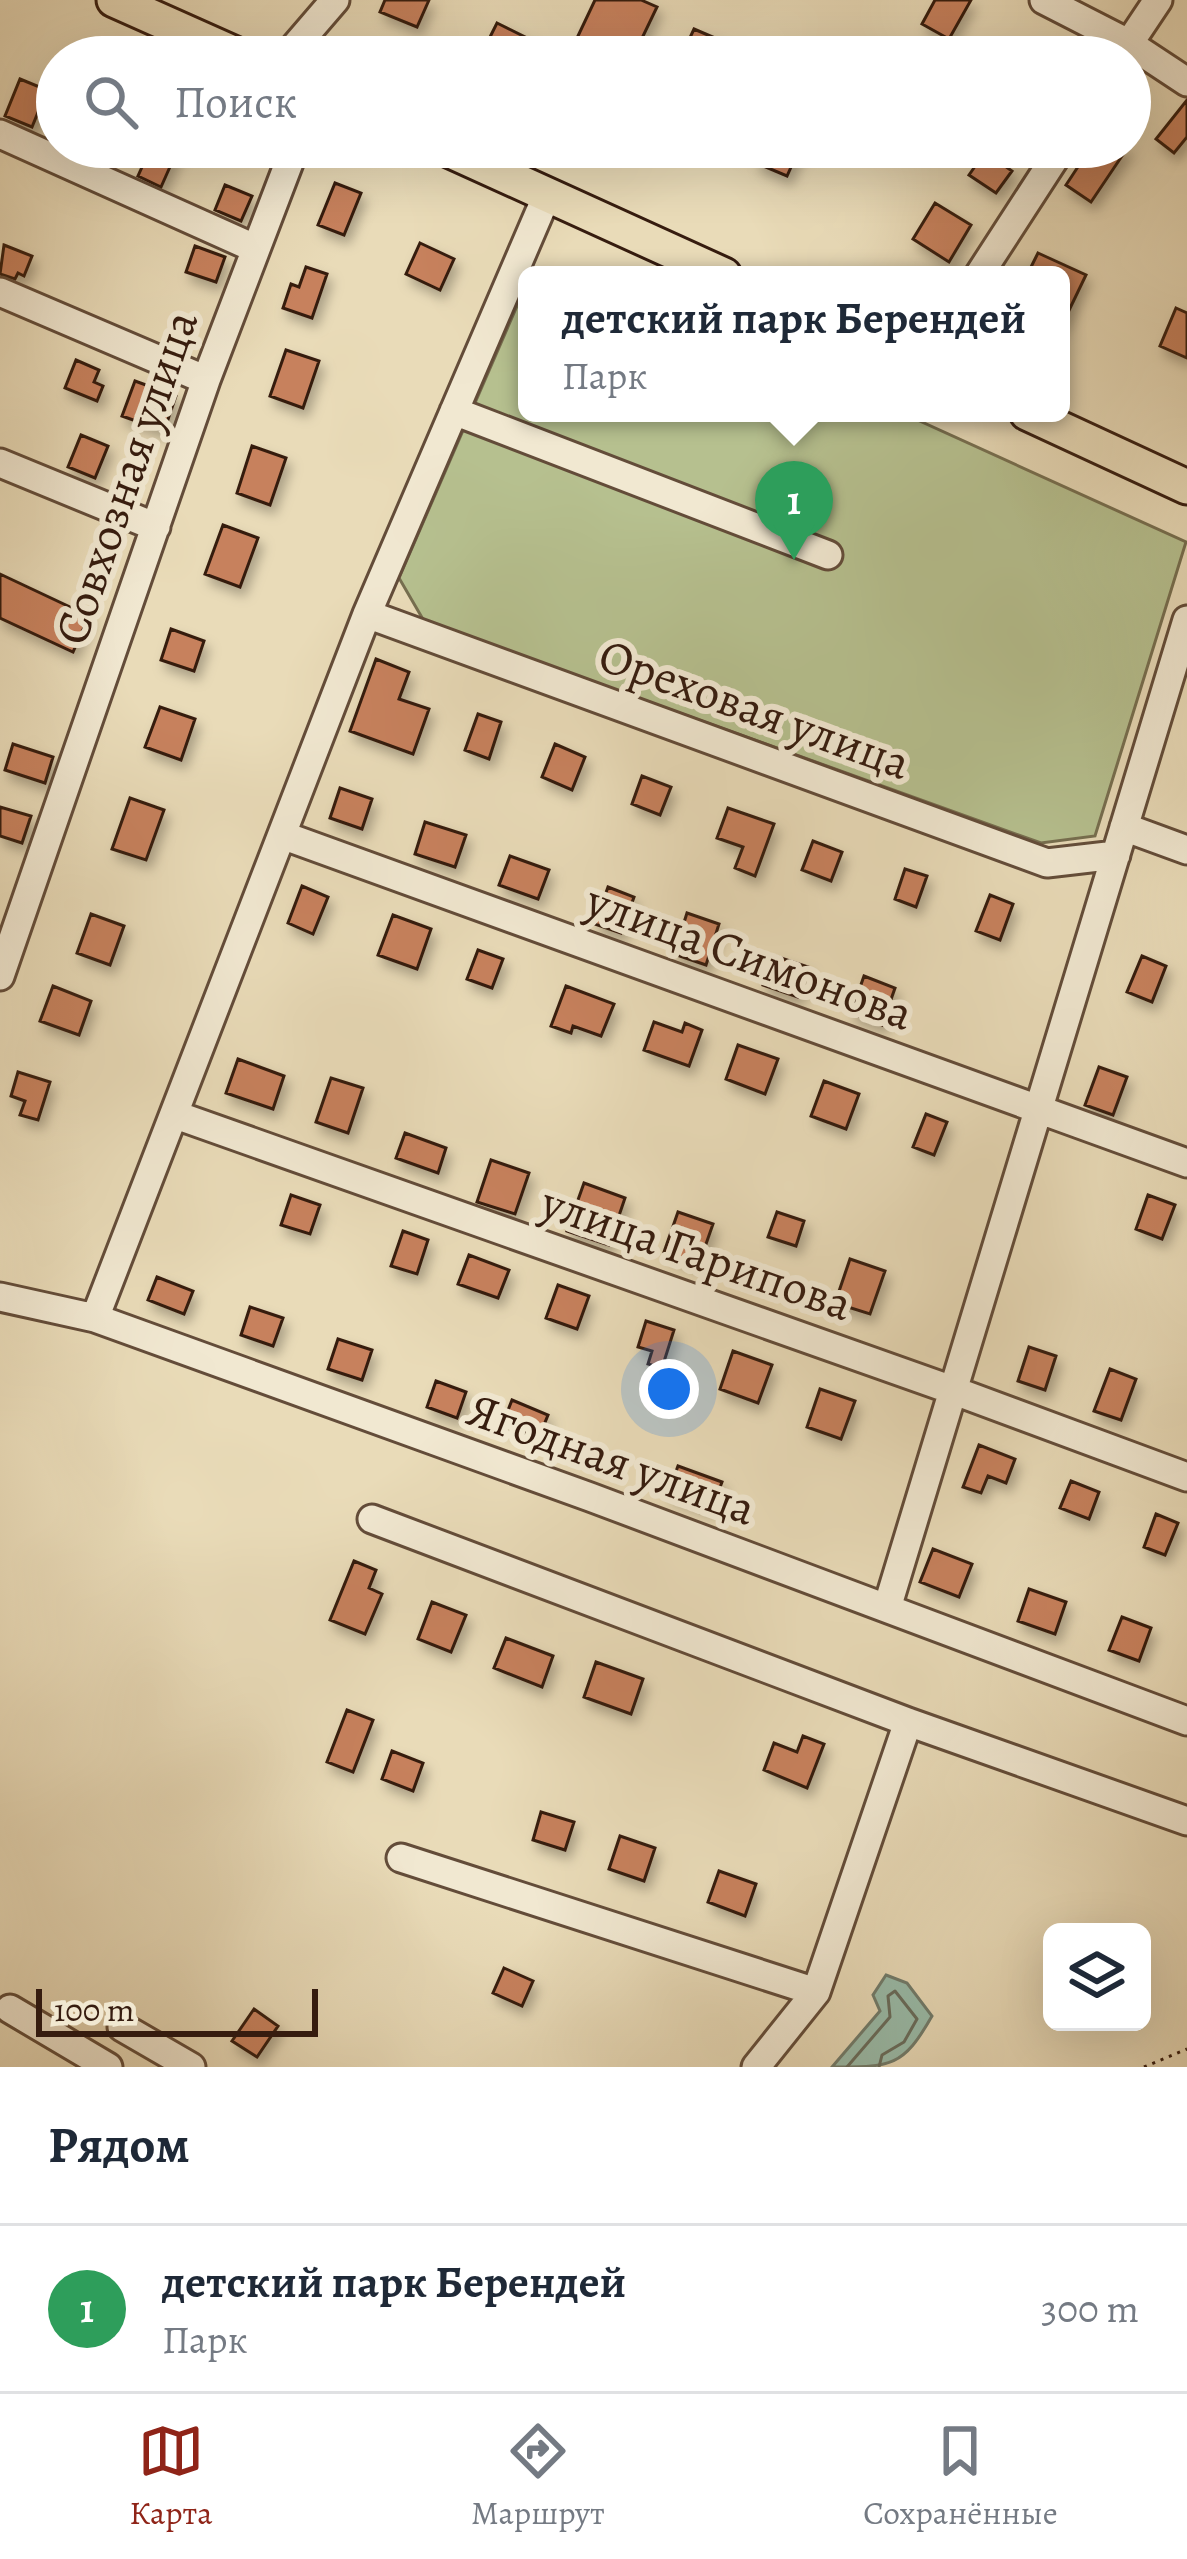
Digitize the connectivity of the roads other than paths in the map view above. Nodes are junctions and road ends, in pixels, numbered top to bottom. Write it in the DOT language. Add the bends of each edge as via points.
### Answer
graph roads {
  1 [pos="114,0"];
  2 [pos="335,0"];
  3 [pos="1044,0"];
  4 [pos="1158,0"];
  5 [pos="195,36"];
  6 [pos="304,36"];
  7 [pos="1102,36"];
  8 [pos="1134,36"];
  9 [pos="1151,64"];
  10 [pos="1187,82"];
  11 [pos="0,134"];
  12 [pos="36,150"];
  13 [pos="76,168"];
  14 [pos="286,168"];
  15 [pos="488,168"];
  16 [pos="1048,168"];
  17 [pos="547,195"];
  18 [pos="254,248"];
  19 [pos="704,266"];
  20 [pos="985,266"];
  21 [pos="0,292"];
  22 [pos="206,380"];
  23 [pos="454,411"];
  24 [pos="1046,422"];
  25 [pos="0,463"];
  26 [pos="1187,487"];
  27 [pos="156,526"];
  28 [pos="828,556"];
  29 [pos="368,614"];
  30 [pos="1187,620"];
  31 [pos="1124,827"];
  32 [pos="282,835"];
  33 [pos="1187,850"];
  34 [pos="1116,855"];
  35 [pos="0,976"];
  36 [pos="1038,1107"];
  37 [pos="176,1115"];
  38 [pos="1187,1163"];
  39 [pos="0,1297"];
  40 [pos="95,1318"];
  41 [pos="955,1390"];
  42 [pos="1187,1477"];
  43 [pos="372,1519"];
  44 [pos="887,1608"];
  45 [pos="1187,1721"];
  46 [pos="908,1722"];
  47 [pos="1187,1821"];
  48 [pos="401,1858"];
  49 [pos="816,1992"];
  50 [pos="10,2009"];
  51 [pos="122,2027"];
  52 [pos="108,2067"];
  53 [pos="191,2067"];
  54 [pos="756,2067"];
  1 -- 5 [label="main road"];
  2 -- 6 [label="street"];
  3 -- 7 [label="street"];
  4 -- 8 [label="street"];
  9 -- 10 [label="street"];
  11 -- 12 [label="street"];
  13 -- 18 [label="street"];
  14 -- 18 [label="street, Совхозная улица"];
  15 -- 17 [label="main road"];
  16 -- 20 [label="street"];
  17 -- 19 [label="main road"];
  17 -- 23 [label="street"];
  18 -- 22 [label="street, Совхозная улица"];
  21 -- 22 [label="street"];
  22 -- 27 [label="street, Совхозная улица"];
  23 -- 28 [label="street"];
  23 -- 29 [label="street"];
  24 -- 26 [label="main road"];
  25 -- 27 [label="street"];
  27 -- 35 [label="street, Совхозная улица"];
  29 -- 32 [label="street"];
  29 -- 34 [label="street, Ореховая улица" via="1047,863"];
  30 -- 31 [label="street"];
  31 -- 33 [label="street"];
  31 -- 34 [label="street"];
  32 -- 36 [label="street, улица Симонова"];
  32 -- 37 [label="street"];
  34 -- 36 [label="street"];
  36 -- 38 [label="street, улица Симонова"];
  36 -- 41 [label="street"];
  37 -- 40 [label="street"];
  37 -- 41 [label="street, улица Гарипова"];
  39 -- 40 [label="street, Ягодная улица"];
  40 -- 44 [label="street, Ягодная улица"];
  41 -- 42 [label="street, улица Гарипова"];
  41 -- 44 [label="street"];
  43 -- 46 [label="street"];
  44 -- 45 [label="street, Ягодная улица"];
  46 -- 47 [label="street"];
  46 -- 49 [label="street"];
  48 -- 49 [label="street"];
  49 -- 54 [label="street"];
  50 -- 52 [label="street"];
  51 -- 53 [label="street"];
}
